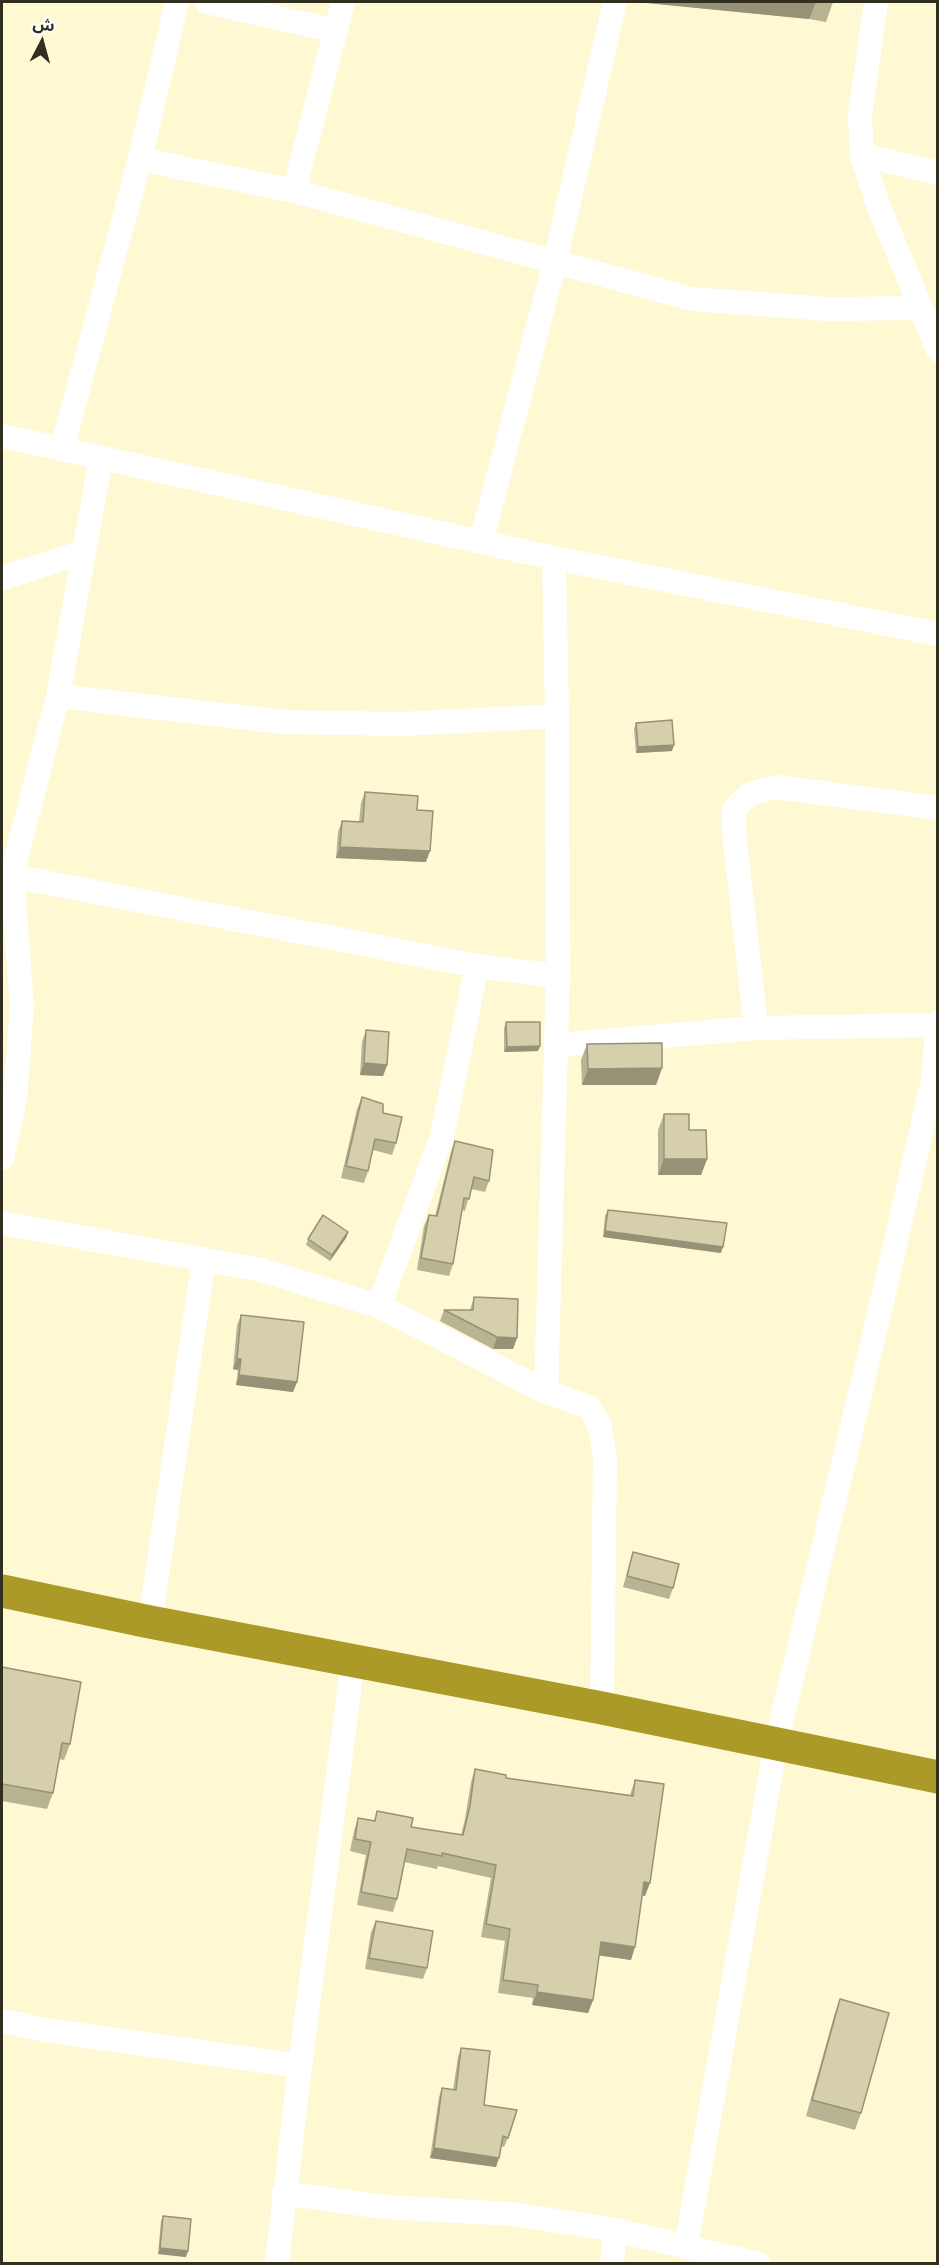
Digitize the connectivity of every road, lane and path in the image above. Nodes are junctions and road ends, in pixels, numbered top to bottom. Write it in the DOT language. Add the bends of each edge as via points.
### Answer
graph roads {
  1 [pos="177,2"];
  2 [pos="207,2"];
  3 [pos="342,2"];
  4 [pos="615,2"];
  5 [pos="876,2"];
  6 [pos="336,31"];
  7 [pos="862,155"];
  8 [pos="140,159"];
  9 [pos="938,173"];
  10 [pos="294,191"];
  11 [pos="555,262"];
  12 [pos="920,308"];
  13 [pos="938,350"];
  14 [pos="2,436"];
  15 [pos="62,449"];
  16 [pos="101,458"];
  17 [pos="481,542"];
  18 [pos="84,552"];
  19 [pos="554,558"];
  20 [pos="2,578"];
  21 [pos="938,634"];
  22 [pos="58,696"];
  23 [pos="557,716"];
  24 [pos="938,808"];
  25 [pos="7,874"];
  26 [pos="477,966"];
  27 [pos="558,976"];
  28 [pos="937,1024"];
  29 [pos="756,1028"];
  30 [pos="556,1045"];
  31 [pos="2,1158"];
  32 [pos="2,1223"];
  33 [pos="204,1259"];
  34 [pos="379,1306"];
  35 [pos="546,1392"];
  36 [pos="2,1591"];
  37 [pos="150,1622"];
  38 [pos="353,1661"];
  39 [pos="602,1708"];
  40 [pos="776,1744"];
  41 [pos="938,1777"];
  42 [pos="2,2020"];
  43 [pos="300,2066"];
  44 [pos="284,2193"];
  45 [pos="615,2230"];
  46 [pos="686,2247"];
  47 [pos="277,2264"];
  48 [pos="612,2264"];
  49 [pos="759,2264"];
  1 -- 8 [label="street"];
  2 -- 6 [label="street"];
  3 -- 6 [label="street"];
  4 -- 11 [label="street"];
  5 -- 7 [label="street" via="860,115"];
  6 -- 10 [label="street"];
  7 -- 9 [label="street"];
  7 -- 12 [label="street"];
  8 -- 10 [label="street"];
  8 -- 15 [label="street"];
  10 -- 11 [label="street"];
  11 -- 12 [label="street" via="692,298 827,309"];
  11 -- 17 [label="street"];
  12 -- 13 [label="street"];
  14 -- 15 [label="street"];
  15 -- 16 [label="street"];
  16 -- 17 [label="street"];
  16 -- 18 [label="street"];
  17 -- 19 [label="street"];
  18 -- 20 [label="street"];
  18 -- 22 [label="street"];
  19 -- 21 [label="street"];
  19 -- 23 [label="street"];
  22 -- 23 [label="street" via="283,722 402,724"];
  22 -- 25 [label="street"];
  23 -- 27 [label="street"];
  24 -- 29 [label="street" via="776,787 750,794 734,809"];
  25 -- 26 [label="street"];
  25 -- 31 [label="street" via="22,1006 15,1099"];
  26 -- 27 [label="street"];
  26 -- 34 [label="street" via="442,1136"];
  27 -- 30 [label="street"];
  28 -- 29 [label="street"];
  28 -- 40 [label="street" via="933,1080"];
  29 -- 30 [label="street"];
  30 -- 35 [label="street"];
  32 -- 33 [label="street"];
  33 -- 34 [label="street" via="261,1270"];
  33 -- 37 [label="street"];
  34 -- 35 [label="street"];
  35 -- 39 [label="street" via="589,1407 599,1424 605,1457"];
  36 -- 37 [label="highway"];
  37 -- 38 [label="highway"];
  38 -- 39 [label="highway"];
  38 -- 43 [label="street"];
  39 -- 40 [label="highway"];
  40 -- 41 [label="highway"];
  40 -- 46 [label="street"];
  42 -- 43 [label="street" via="45,2030"];
  43 -- 44 [label="street"];
  44 -- 45 [label="street" via="382,2207 513,2214"];
  44 -- 47 [label="street"];
  45 -- 46 [label="street"];
  45 -- 48 [label="street"];
  46 -- 49 [label="street"];
}
